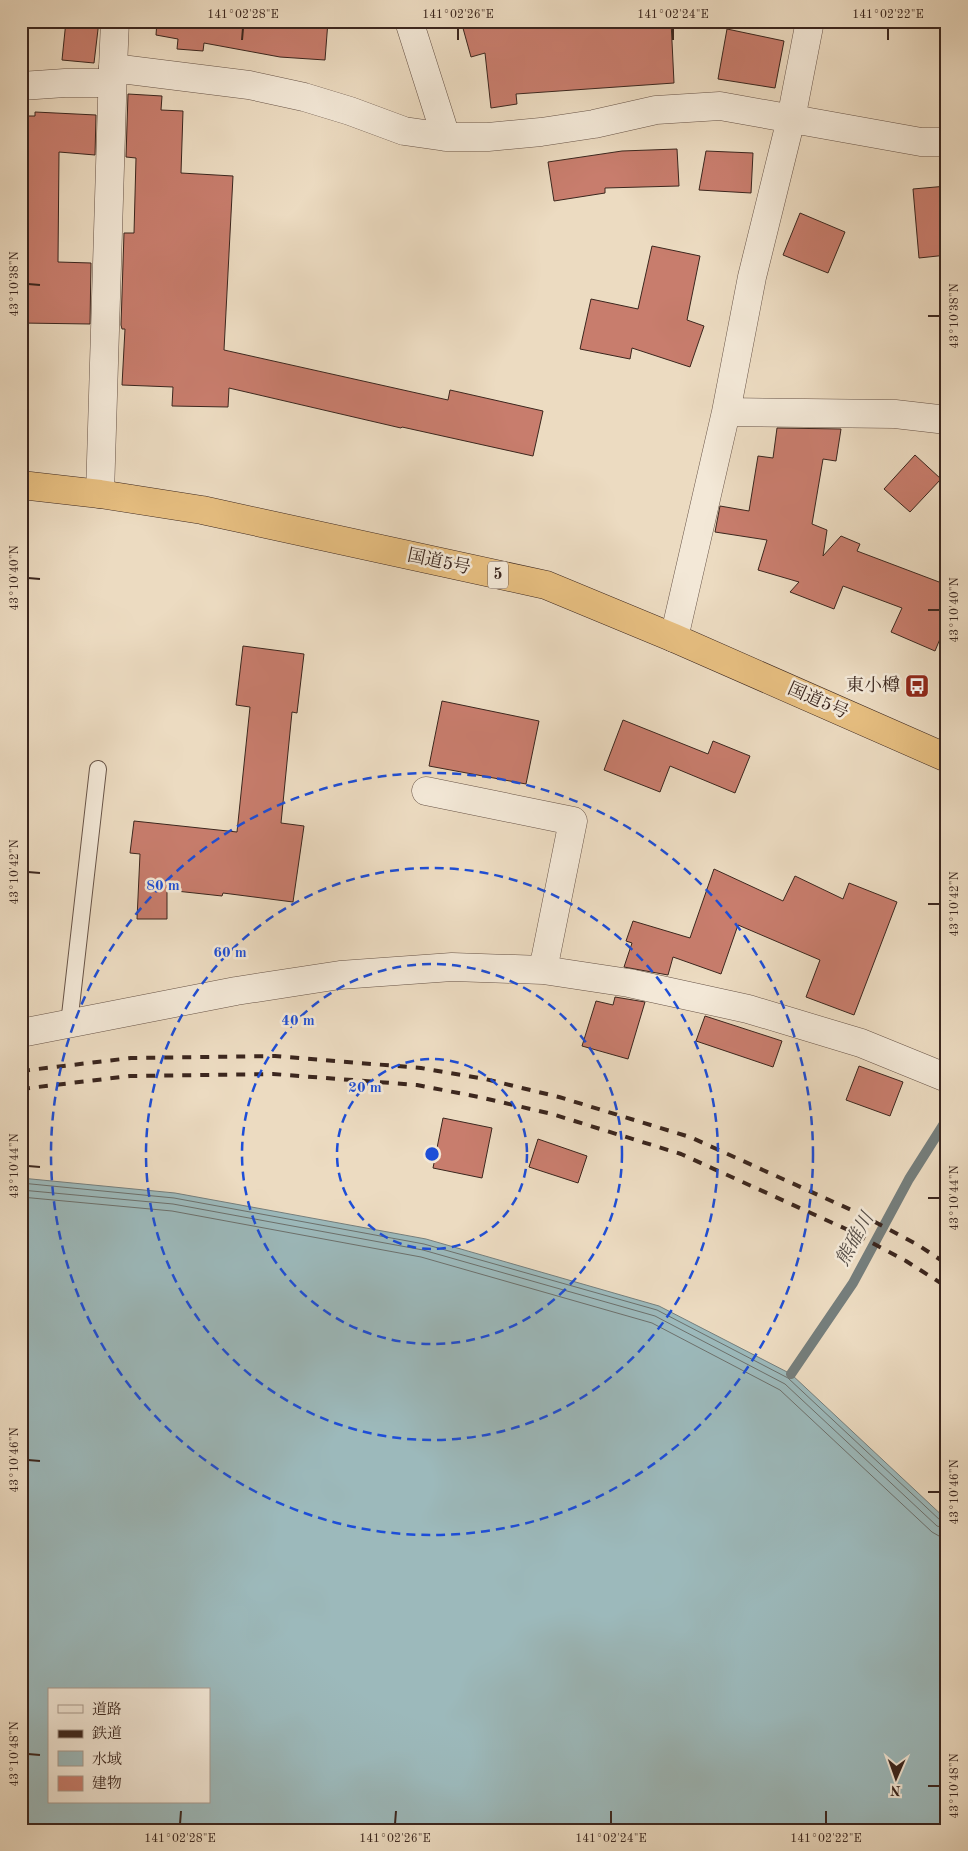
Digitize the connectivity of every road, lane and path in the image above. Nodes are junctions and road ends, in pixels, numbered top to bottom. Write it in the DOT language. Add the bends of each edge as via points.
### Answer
graph roads {
  1 [pos="115,21"];
  2 [pos="409,21"];
  3 [pos="810,21"];
  4 [pos="112,76"];
  5 [pos="21,86"];
  6 [pos="791,119"];
  7 [pos="446,138"];
  8 [pos="947,142"];
  9 [pos="726,412"];
  10 [pos="947,420"];
  11 [pos="21,485"];
  12 [pos="100,494"];
  13 [pos="674,638"];
  14 [pos="947,758"];
  15 [pos="98,769"];
  16 [pos="426,791"];
  17 [pos="543,970"];
  18 [pos="69,1024"];
  19 [pos="21,1034"];
  20 [pos="947,1078"];
  1 -- 4 [label="street"];
  2 -- 7 [label="street"];
  3 -- 6 [label="street"];
  4 -- 5 [label="street"];
  4 -- 7 [label="street" via="249,84 304,96 404,131"];
  4 -- 12 [label="street"];
  6 -- 7 [label="street" via="720,106 656,110 541,132"];
  6 -- 8 [label="street" via="921,142"];
  6 -- 9 [label="street" via="752,277"];
  9 -- 10 [label="street" via="895,414"];
  9 -- 13 [label="street"];
  11 -- 12 [label="highway, 国道5号 / 5"];
  12 -- 13 [label="highway, 国道5号 / 5" via="202,510 546,585"];
  13 -- 14 [label="highway, 国道5号 / 5"];
  15 -- 18 [label="lane"];
  16 -- 17 [label="street" via="573,821"];
  17 -- 18 [label="street" via="452,967 340,975 236,991"];
  17 -- 20 [label="street" via="629,983 748,1009 861,1043"];
  18 -- 19 [label="street"];
}
